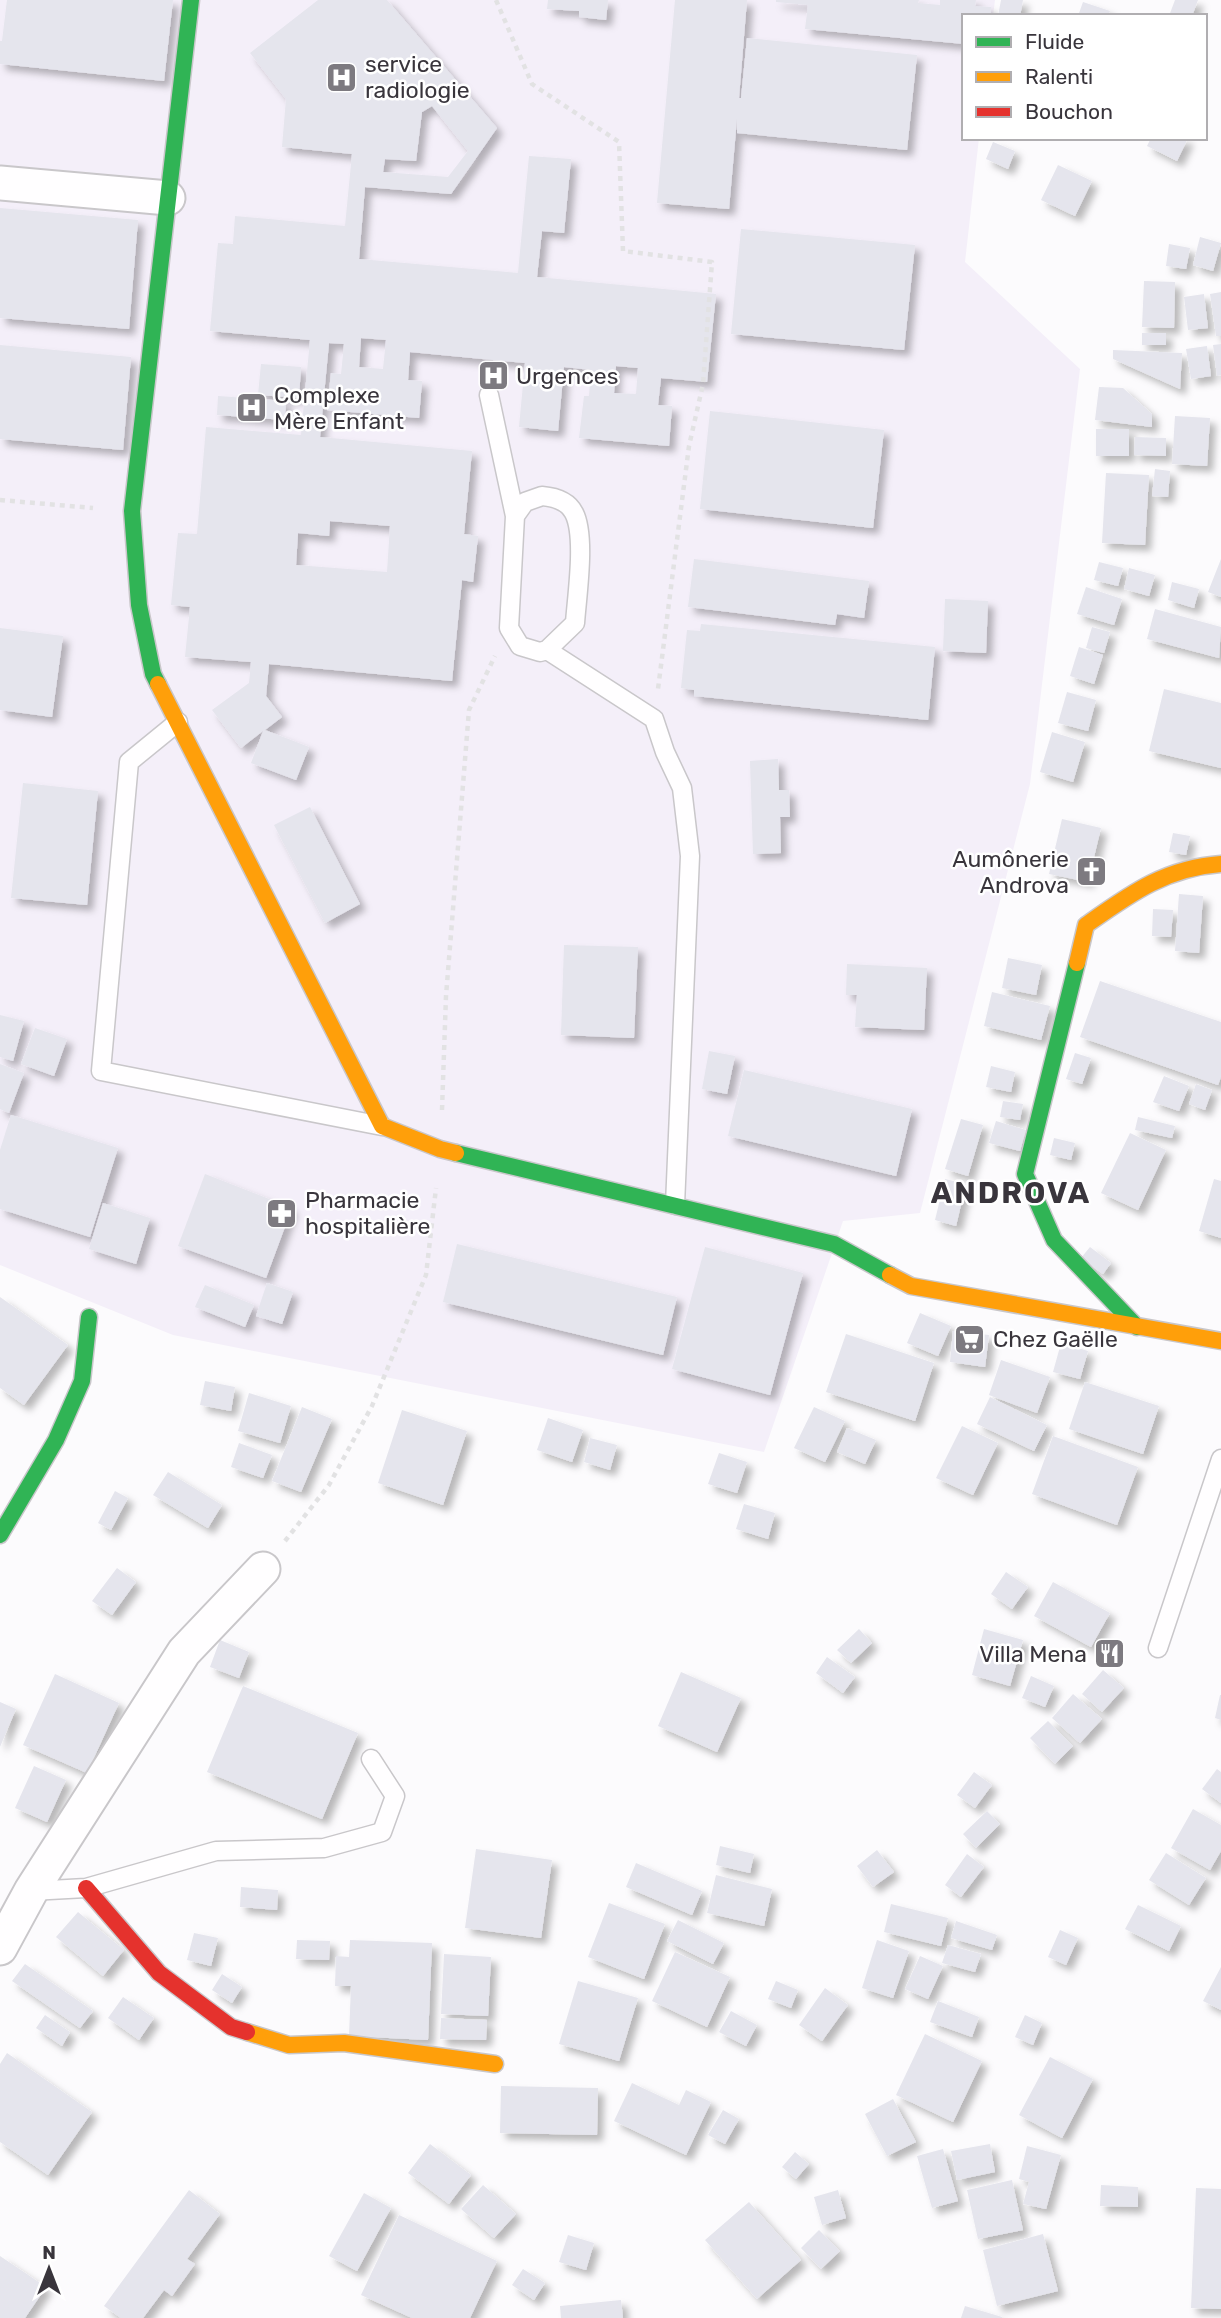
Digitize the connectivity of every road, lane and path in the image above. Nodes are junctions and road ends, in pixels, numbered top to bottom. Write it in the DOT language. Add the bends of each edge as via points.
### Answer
graph roads {
  1 [pos="191,0"];
  2 [pos="496,0"];
  3 [pos="0,183"];
  4 [pos="168,198"];
  5 [pos="488,395"];
  6 [pos="0,500"];
  7 [pos="132,511"];
  8 [pos="515,516"];
  9 [pos="547,650"];
  10 [pos="654,719"];
  11 [pos="178,722"];
  12 [pos="1221,864"];
  13 [pos="382,1126"];
  14 [pos="675,1205"];
  15 [pos="89,1317"];
  16 [pos="1137,1328"];
  17 [pos="1221,1341"];
  18 [pos="1221,1459"];
  19 [pos="0,1535"];
  20 [pos="262,1569"];
  21 [pos="1158,1648"];
  22 [pos="371,1759"];
  23 [pos="86,1888"];
  24 [pos="31,1891"];
  25 [pos="0,1948"];
  26 [pos="495,2064"];
  1 -- 4 [label="street"];
  2 -- 10 [label="path" via="532,84 619,142 623,251 712,262 704,384 689,446"];
  3 -- 4 [label="street"];
  4 -- 7 [label="street"];
  5 -- 8 [label="lane"];
  6 -- 7 [label="path"];
  7 -- 11 [label="street" via="139,605 153,674"];
  8 -- 9 [label="lane" via="509,628 520,646"];
  8 -- 9 [label="lane" via="524,502 542,496 558,498 573,510 580,532 575,623"];
  9 -- 10 [label="lane"];
  10 -- 14 [label="lane" via="682,788 690,856"];
  11 -- 13 [label="street"];
  11 -- 13 [label="lane" via="130,762 101,1071"];
  12 -- 16 [label="street" via="1204,864 1152,880 1086,925 1025,1174 1054,1240"];
  13 -- 14 [label="street" via="440,1149"];
  14 -- 16 [label="street" via="834,1244 911,1286"];
  15 -- 19 [label="street" via="82,1381 56,1440"];
  16 -- 17 [label="street"];
  18 -- 21 [label="lane"];
  20 -- 24 [label="street" via="184,1652"];
  22 -- 23 [label="lane" via="395,1797 382,1832 324,1848 216,1851"];
  23 -- 24 [label="lane"];
  23 -- 26 [label="street" via="159,1973 231,2027 289,2045 344,2043"];
  24 -- 25 [label="street"];
}
